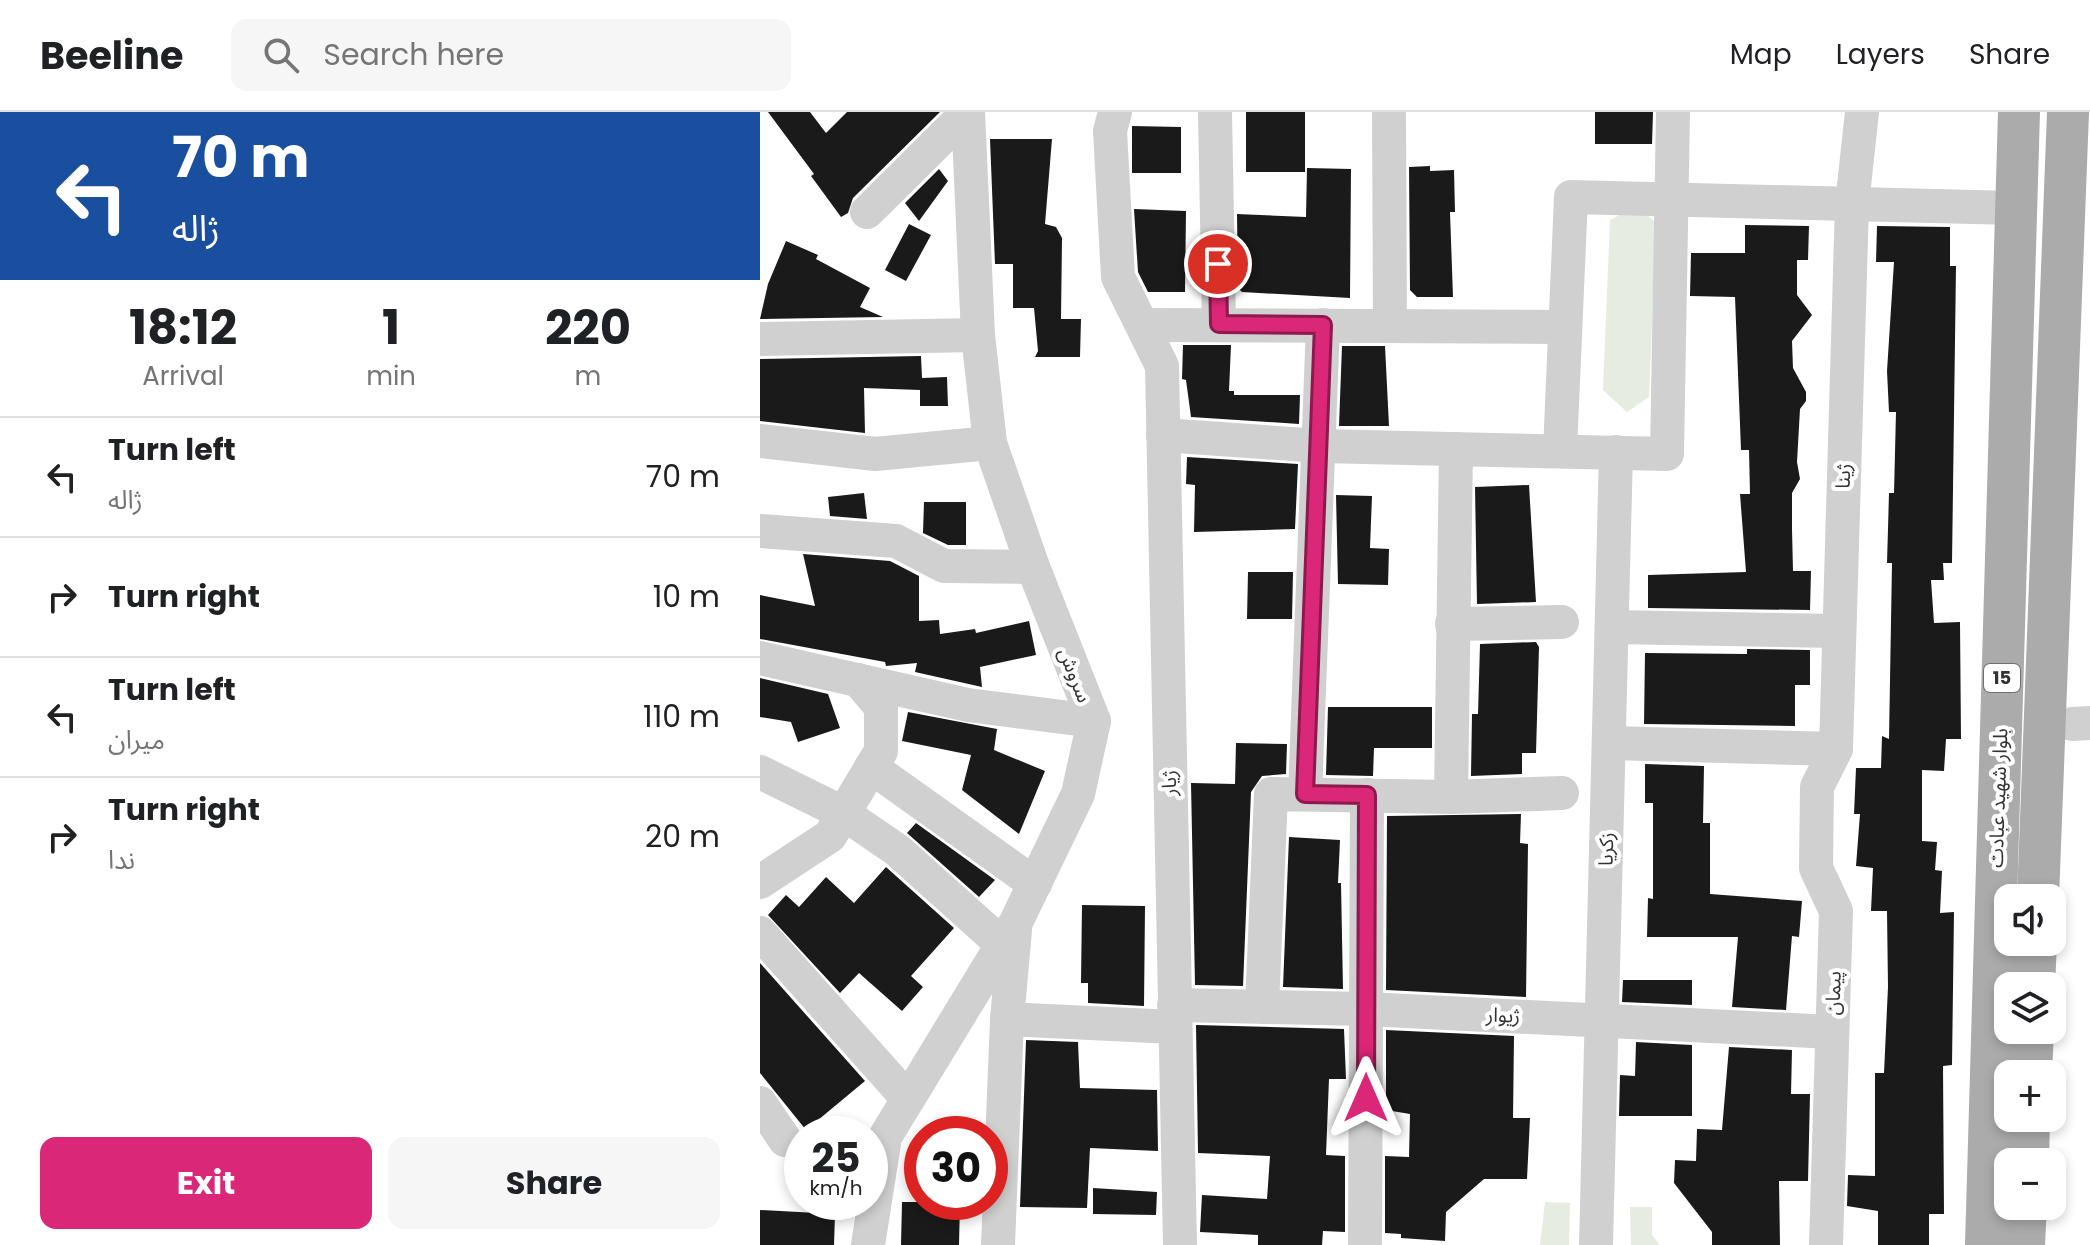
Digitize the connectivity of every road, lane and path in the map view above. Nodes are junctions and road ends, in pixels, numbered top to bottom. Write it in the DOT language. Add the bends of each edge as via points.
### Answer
graph roads {
  1 [pos="968,112"];
  2 [pos="1115,112"];
  3 [pos="1215,112"];
  4 [pos="1389,112"];
  5 [pos="1673,112"];
  6 [pos="1862,112"];
  7 [pos="2019,112"];
  8 [pos="2068,112"];
  9 [pos="1672,200"];
  10 [pos="1852,204"];
  11 [pos="2015,208"];
  12 [pos="867,212"];
  13 [pos="1219,324"];
  14 [pos="1144,325"];
  15 [pos="1323,325"];
  16 [pos="1390,326"];
  17 [pos="1564,327"];
  18 [pos="978,335"];
  19 [pos="760,339"];
  20 [pos="1163,435"];
  21 [pos="760,441"];
  22 [pos="990,443"];
  23 [pos="1321,446"];
  24 [pos="1456,449"];
  25 [pos="1560,451"];
  26 [pos="1616,452"];
  27 [pos="760,531"];
  28 [pos="1033,567"];
  29 [pos="1562,622"];
  30 [pos="1452,624"];
  31 [pos="1612,627"];
  32 [pos="1838,631"];
  33 [pos="760,658"];
  34 [pos="858,680"];
  35 [pos="1094,721"];
  36 [pos="1609,743"];
  37 [pos="1836,749"];
  38 [pos="871,767"];
  39 [pos="760,772"];
  40 [pos="1562,793"];
  41 [pos="1305,794"];
  42 [pos="1367,795"];
  43 [pos="1451,797"];
  44 [pos="843,813"];
  45 [pos="760,882"];
  46 [pos="1035,884"];
  47 [pos="2039,884"];
  48 [pos="760,933"];
  49 [pos="1009,933"];
  50 [pos="1262,1007"];
  51 [pos="1366,1009"];
  52 [pos="1174,1016"];
  53 [pos="1007,1019"];
  54 [pos="1601,1019"];
  55 [pos="1832,1032"];
  56 [pos="908,1099"];
  57 [pos="760,1103"];
  58 [pos="888,1124"];
  59 [pos="782,1140"];
  60 [pos="870,1220"];
  61 [pos="2025,1220"];
  62 [pos="868,1245"];
  63 [pos="998,1245"];
  64 [pos="1180,1245"];
  65 [pos="1365,1245"];
  66 [pos="1596,1245"];
  67 [pos="1826,1245"];
  68 [pos="1986,1245"];
  69 [pos="2024,1245"];
  1 -- 12 [label="street"];
  1 -- 18 [label="street, سروش"];
  2 -- 14 [label="street, ژیار" via="1110,131 1118,277"];
  3 -- 13 [label="street"];
  4 -- 16 [label="street"];
  5 -- 9 [label="street"];
  6 -- 10 [label="street, ژینا"];
  7 -- 11 [label="main road, بلوار شهید عبادت / 15"];
  8 -- 47 [label="main road, 15"];
  9 -- 10 [label="street"];
  9 -- 17 [label="street" via="1571,197"];
  9 -- 26 [label="street" via="1667,454"];
  10 -- 11 [label="street"];
  10 -- 32 [label="street, ژینا"];
  11 -- 68 [label="main road, بلوار شهید عبادت / 15"];
  13 -- 14 [label="street"];
  13 -- 15 [label="street"];
  14 -- 20 [label="street, ژیار" via="1162,366"];
  15 -- 16 [label="street"];
  15 -- 23 [label="street"];
  16 -- 17 [label="street"];
  17 -- 25 [label="street"];
  18 -- 19 [label="street"];
  18 -- 22 [label="street, سروش"];
  20 -- 23 [label="street"];
  20 -- 52 [label="street, ژیار"];
  21 -- 22 [label="street" via="875,454"];
  22 -- 28 [label="street, سروش"];
  23 -- 24 [label="street"];
  23 -- 41 [label="street"];
  24 -- 25 [label="street"];
  24 -- 30 [label="street"];
  25 -- 26 [label="street"];
  26 -- 31 [label="street, زکریا"];
  27 -- 28 [label="street" via="896,541 944,566"];
  28 -- 35 [label="street, سروش"];
  29 -- 30 [label="street"];
  30 -- 43 [label="street"];
  31 -- 32 [label="street"];
  31 -- 36 [label="street, زکریا"];
  32 -- 37 [label="street, ژینا"];
  33 -- 34 [label="street"];
  34 -- 35 [label="street" via="968,705"];
  34 -- 38 [label="street" via="881,707 881,751"];
  35 -- 46 [label="street, سروش" via="1078,794"];
  36 -- 37 [label="street"];
  36 -- 54 [label="street, زکریا"];
  37 -- 55 [label="street, پیمان" via="1817,787 1816,868 1836,911"];
  38 -- 44 [label="street"];
  38 -- 46 [label="street"];
  39 -- 44 [label="street"];
  40 -- 43 [label="street"];
  41 -- 42 [label="street"];
  41 -- 50 [label="street" via="1271,794"];
  42 -- 43 [label="street"];
  42 -- 51 [label="street"];
  44 -- 45 [label="street" via="830,836"];
  44 -- 49 [label="street"];
  46 -- 49 [label="street, سروش"];
  48 -- 56 [label="street"];
  49 -- 53 [label="street"];
  49 -- 56 [label="street, سروش"];
  50 -- 51 [label="street, ژیوار"];
  50 -- 52 [label="street, ژیوار"];
  51 -- 54 [label="street, ژیوار"];
  51 -- 65 [label="street"];
  52 -- 53 [label="street, ژیوار"];
  52 -- 64 [label="street, ژیار"];
  53 -- 63 [label="street"];
  54 -- 55 [label="street, ژیوار"];
  54 -- 66 [label="street, زکریا"];
  55 -- 67 [label="street, پیمان"];
  56 -- 58 [label="street, سروش"];
  57 -- 59 [label="street"];
  60 -- 62 [label="street, سروش"];
  61 -- 69 [label="main road"];
}
